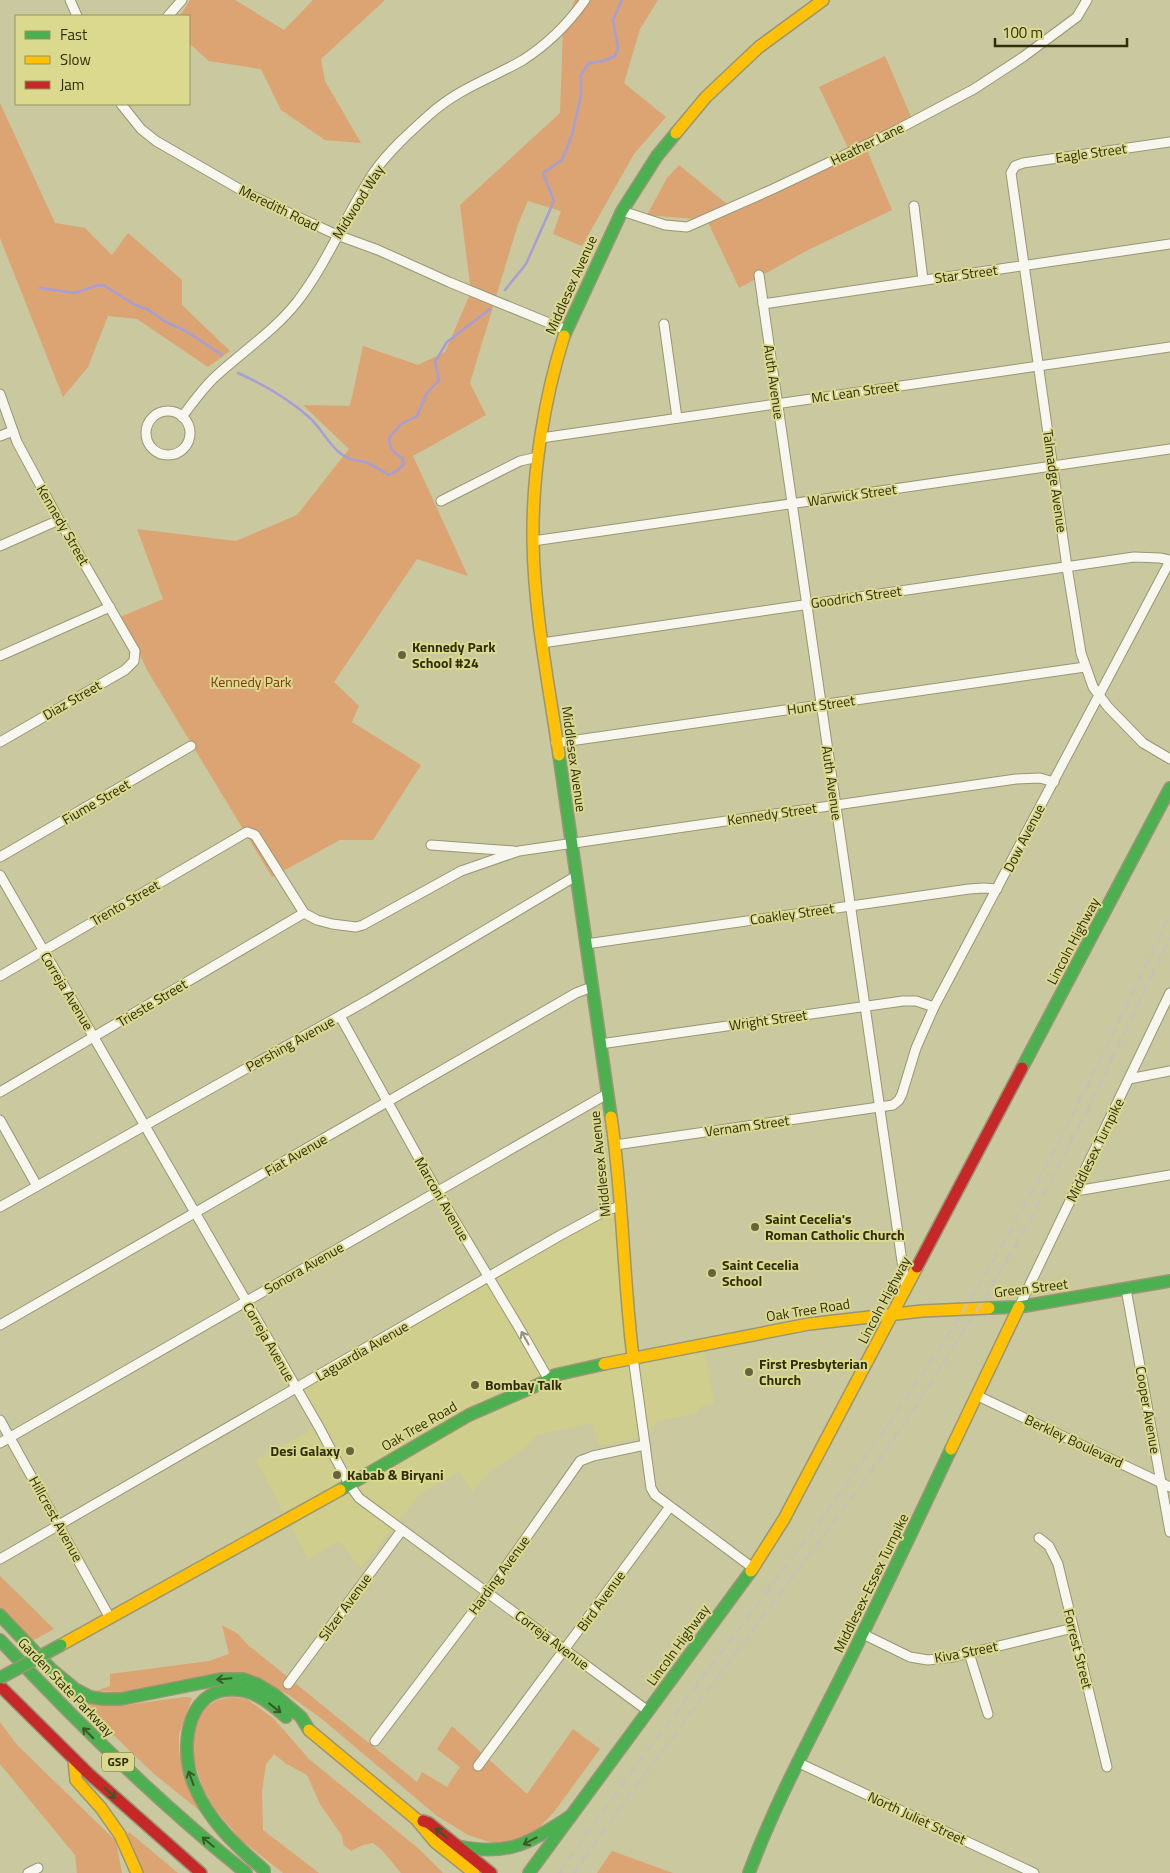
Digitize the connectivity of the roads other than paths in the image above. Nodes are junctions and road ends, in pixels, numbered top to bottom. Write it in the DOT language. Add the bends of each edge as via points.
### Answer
graph roads {
  1 [pos="70,0"];
  2 [pos="182,0"];
  3 [pos="585,0"];
  4 [pos="823,0"];
  5 [pos="1088,0"];
  6 [pos="77,15"];
  7 [pos="169,15"];
  8 [pos="122,105"];
  9 [pos="1170,142"];
  10 [pos="1013,168"];
  11 [pos="914,206"];
  12 [pos="622,211"];
  13 [pos="337,235"];
  14 [pos="1170,244"];
  15 [pos="1024,266"];
  16 [pos="759,275"];
  17 [pos="923,280"];
  18 [pos="763,304"];
  19 [pos="664,324"];
  20 [pos="566,330"];
  21 [pos="1170,347"];
  22 [pos="1038,366"];
  23 [pos="0,394"];
  24 [pos="777,404"];
  25 [pos="182,417"];
  26 [pos="677,418"];
  27 [pos="13,431"];
  28 [pos="0,436"];
  29 [pos="540,438"];
  30 [pos="1170,450"];
  31 [pos="538,457"];
  32 [pos="1052,466"];
  33 [pos="441,501"];
  34 [pos="792,504"];
  35 [pos="59,520"];
  36 [pos="533,541"];
  37 [pos="0,546"];
  38 [pos="1170,561"];
  39 [pos="1067,567"];
  40 [pos="806,604"];
  41 [pos="110,607"];
  42 [pos="542,643"];
  43 [pos="135,651"];
  44 [pos="0,656"];
  45 [pos="1085,667"];
  46 [pos="1100,696"];
  47 [pos="821,705"];
  48 [pos="0,742"];
  49 [pos="556,743"];
  50 [pos="191,746"];
  51 [pos="1170,759"];
  52 [pos="1054,782"];
  53 [pos="1170,788"];
  54 [pos="835,805"];
  55 [pos="571,842"];
  56 [pos="431,845"];
  57 [pos="519,851"];
  58 [pos="0,857"];
  59 [pos="0,875"];
  60 [pos="576,876"];
  61 [pos="997,889"];
  62 [pos="850,906"];
  63 [pos="304,913"];
  64 [pos="586,944"];
  65 [pos="42,950"];
  66 [pos="0,976"];
  67 [pos="592,987"];
  68 [pos="1170,994"];
  69 [pos="865,1006"];
  70 [pos="934,1008"];
  71 [pos="340,1016"];
  72 [pos="94,1038"];
  73 [pos="600,1044"];
  74 [pos="1170,1071"];
  75 [pos="1129,1078"];
  76 [pos="0,1092"];
  77 [pos="607,1094"];
  78 [pos="388,1102"];
  79 [pos="879,1107"];
  80 [pos="0,1120"];
  81 [pos="144,1125"];
  82 [pos="615,1144"];
  83 [pos="1170,1175"];
  84 [pos="37,1186"];
  85 [pos="437,1191"];
  86 [pos="1076,1191"];
  87 [pos="621,1206"];
  88 [pos="0,1207"];
  89 [pos="195,1213"];
  90 [pos="488,1277"];
  91 [pos="1170,1281"];
  92 [pos="1126,1289"];
  93 [pos="906,1290"];
  94 [pos="246,1302"];
  95 [pos="1019,1307"];
  96 [pos="894,1314"];
  97 [pos="0,1325"];
  98 [pos="633,1357"];
  99 [pos="549,1380"];
  100 [pos="296,1389"];
  101 [pos="978,1396"];
  102 [pos="0,1420"];
  103 [pos="10,1437"];
  104 [pos="0,1443"];
  105 [pos="645,1445"];
  106 [pos="1161,1483"];
  107 [pos="349,1484"];
  108 [pos="1170,1487"];
  109 [pos="669,1508"];
  110 [pos="60,1524"];
  111 [pos="402,1530"];
  112 [pos="1170,1532"];
  113 [pos="1039,1538"];
  114 [pos="0,1559"];
  115 [pos="753,1568"];
  116 [pos="488,1592"];
  117 [pos="0,1614"];
  118 [pos="110,1618"];
  119 [pos="1073,1628"];
  120 [pos="863,1634"];
  121 [pos="0,1640"];
  122 [pos="565,1649"];
  123 [pos="969,1653"];
  124 [pos="0,1678"];
  125 [pos="288,1684"];
  126 [pos="0,1686"];
  127 [pos="648,1712"];
  128 [pos="988,1714"];
  129 [pos="307,1728"];
  130 [pos="374,1741"];
  131 [pos="74,1760"];
  132 [pos="799,1763"];
  133 [pos="478,1766"];
  134 [pos="1107,1767"];
  135 [pos="571,1816"];
  136 [pos="416,1819"];
  137 [pos="436,1842"];
  138 [pos="457,1846"];
  139 [pos="38,1868"];
  140 [pos="28,1873"];
  141 [pos="137,1873"];
  142 [pos="201,1873"];
  143 [pos="246,1873"];
  144 [pos="264,1873"];
  145 [pos="459,1873"];
  146 [pos="474,1873"];
  147 [pos="491,1873"];
  148 [pos="529,1873"];
  149 [pos="749,1873"];
  150 [pos="1034,1873"];
  1 -- 6 [label="street"];
  2 -- 7 [label="street"];
  3 -- 13 [label="street, Midwood Way" via="562,30 543,46 458,92 430,113 375,172"];
  4 -- 12 [label="main road, Middlesex Avenue" via="759,47 706,97 656,156"];
  5 -- 12 [label="street, Heather Lane" via="1077,17 974,89 773,189 687,227 665,225"];
  8 -- 13 [label="street, Meredith Road" via="141,129 156,141 248,194"];
  9 -- 10 [label="street, Eagle Street" via="1023,163"];
  10 -- 15 [label="street, Talmadge Avenue" via="1011,176"];
  11 -- 17 [label="street"];
  12 -- 20 [label="main road, Middlesex Avenue"];
  13 -- 20 [label="street, Meredith Road"];
  13 -- 25 [label="street, Midwood Way" via="318,272 296,302 272,328 215,376"];
  14 -- 15 [label="street, Star Street"];
  15 -- 17 [label="street, Star Street"];
  15 -- 22 [label="street, Talmadge Avenue"];
  16 -- 18 [label="street, Auth Avenue"];
  17 -- 18 [label="street, Star Street"];
  18 -- 24 [label="street, Auth Avenue"];
  19 -- 26 [label="street"];
  20 -- 29 [label="main road, Middlesex Avenue"];
  21 -- 22 [label="street, Mc Lean Street"];
  22 -- 24 [label="street, Mc Lean Street"];
  22 -- 32 [label="street, Talmadge Avenue"];
  23 -- 27 [label="street, Kennedy Street"];
  24 -- 26 [label="street, Mc Lean Street"];
  24 -- 34 [label="street, Auth Avenue"];
  25 -- 25 [label="street" via="170,411 152,418 146,430 155,450 168,454 182,449 190,429"];
  26 -- 29 [label="street, Mc Lean Street"];
  27 -- 28 [label="street"];
  27 -- 35 [label="street, Kennedy Street"];
  29 -- 31 [label="main road, Middlesex Avenue"];
  30 -- 32 [label="street, Warwick Street"];
  31 -- 33 [label="street" via="520,461"];
  31 -- 36 [label="main road, Middlesex Avenue"];
  32 -- 34 [label="street, Warwick Street"];
  32 -- 39 [label="street, Talmadge Avenue"];
  34 -- 36 [label="street, Warwick Street"];
  34 -- 40 [label="street, Auth Avenue"];
  35 -- 37 [label="street"];
  35 -- 41 [label="street, Kennedy Street"];
  36 -- 42 [label="main road, Middlesex Avenue"];
  38 -- 39 [label="street, Goodrich Street" via="1134,557"];
  38 -- 46 [label="street, Dow Avenue"];
  39 -- 40 [label="street, Goodrich Street"];
  39 -- 45 [label="street, Talmadge Avenue"];
  40 -- 42 [label="street, Goodrich Street"];
  40 -- 47 [label="street, Auth Avenue"];
  41 -- 43 [label="street, Kennedy Street"];
  41 -- 44 [label="street"];
  42 -- 49 [label="main road, Middlesex Avenue"];
  43 -- 48 [label="street, Diaz Street" via="134,662 125,670"];
  45 -- 46 [label="street, Talmadge Avenue"];
  45 -- 47 [label="street, Hunt Street"];
  46 -- 51 [label="street, Talmadge Avenue" via="1143,743"];
  46 -- 52 [label="street, Dow Avenue"];
  47 -- 49 [label="street, Hunt Street"];
  47 -- 54 [label="street, Auth Avenue"];
  49 -- 55 [label="main road, Middlesex Avenue"];
  50 -- 58 [label="street, Fiume Street"];
  52 -- 54 [label="street, Kennedy Street" via="1024,778"];
  52 -- 61 [label="street, Dow Avenue"];
  53 -- 93 [label="main road, Lincoln Highway"];
  54 -- 55 [label="street, Kennedy Street"];
  54 -- 62 [label="street, Auth Avenue"];
  55 -- 57 [label="street, Kennedy Street"];
  55 -- 60 [label="main road, Middlesex Avenue"];
  56 -- 57 [label="street, Kennedy Street"];
  57 -- 63 [label="street, Kennedy Street" via="461,871 363,925 332,924"];
  59 -- 65 [label="street, Correja Avenue"];
  60 -- 64 [label="main road, Middlesex Avenue"];
  60 -- 71 [label="street, Pershing Avenue"];
  61 -- 62 [label="street, Coakley Street" via="969,889"];
  61 -- 70 [label="street, Dow Avenue"];
  62 -- 64 [label="street, Coakley Street"];
  62 -- 69 [label="street, Auth Avenue"];
  63 -- 65 [label="street, Trento Street" via="255,835 244,833"];
  63 -- 72 [label="street, Trieste Street"];
  64 -- 67 [label="main road, Middlesex Avenue"];
  65 -- 66 [label="street, Trento Street"];
  65 -- 72 [label="street, Correja Avenue"];
  67 -- 73 [label="main road, Middlesex Avenue"];
  67 -- 78 [label="street, Fiat Avenue" via="576,993"];
  68 -- 75 [label="street, Middlesex Turnpike"];
  69 -- 70 [label="street, Wright Street" via="910,1000"];
  69 -- 73 [label="street, Wright Street"];
  69 -- 79 [label="street, Auth Avenue"];
  70 -- 79 [label="street, Dow Avenue" via="916,1048 899,1100 893,1105"];
  71 -- 78 [label="street, Marconi Avenue"];
  71 -- 81 [label="street, Pershing Avenue"];
  72 -- 76 [label="street, Trieste Street"];
  72 -- 81 [label="street, Correja Avenue"];
  73 -- 77 [label="main road, Middlesex Avenue"];
  74 -- 75 [label="street"];
  75 -- 86 [label="street, Middlesex Turnpike"];
  77 -- 82 [label="main road, Middlesex Avenue"];
  77 -- 85 [label="street, Sonora Avenue"];
  78 -- 85 [label="street, Marconi Avenue"];
  78 -- 89 [label="street, Fiat Avenue"];
  79 -- 82 [label="street, Vernam Street"];
  79 -- 93 [label="street, Auth Avenue"];
  80 -- 84 [label="street"];
  81 -- 84 [label="street, Pershing Avenue"];
  81 -- 89 [label="street, Correja Avenue"];
  82 -- 87 [label="main road, Middlesex Avenue"];
  83 -- 86 [label="street"];
  84 -- 88 [label="street, Pershing Avenue"];
  85 -- 90 [label="street, Marconi Avenue"];
  85 -- 94 [label="street, Sonora Avenue"];
  86 -- 95 [label="street, Middlesex Turnpike"];
  87 -- 90 [label="street, Laguardia Avenue" via="607,1210"];
  87 -- 98 [label="main road, Middlesex Avenue"];
  89 -- 94 [label="street, Correja Avenue"];
  89 -- 97 [label="street, Fiat Avenue"];
  99 -- 90 [label="street, Marconi Avenue, one-way"];
  90 -- 100 [label="street, Laguardia Avenue"];
  91 -- 92 [label="main road, Green Street"];
  92 -- 95 [label="main road, Green Street"];
  92 -- 106 [label="street, Cooper Avenue"];
  93 -- 96 [label="main road, Lincoln Highway"];
  94 -- 100 [label="street, Correja Avenue"];
  94 -- 103 [label="street, Sonora Avenue"];
  95 -- 96 [label="main road, Green Street"];
  95 -- 101 [label="main road, Middlesex-Essex Turnpike"];
  96 -- 98 [label="main road, Oak Tree Road" via="789,1327"];
  96 -- 115 [label="main road, Lincoln Highway" via="793,1504"];
  98 -- 99 [label="main road, Oak Tree Road" via="555,1375"];
  98 -- 105 [label="street, Middlesex Avenue"];
  99 -- 107 [label="main road, Oak Tree Road" via="469,1415"];
  100 -- 107 [label="street, Correja Avenue"];
  100 -- 110 [label="street, Laguardia Avenue"];
  101 -- 106 [label="street, Berkley Boulevard"];
  101 -- 120 [label="main road, Middlesex-Essex Turnpike"];
  102 -- 103 [label="street, Hillcrest Avenue"];
  103 -- 104 [label="street, Sonora Avenue"];
  103 -- 110 [label="street, Hillcrest Avenue"];
  105 -- 109 [label="street, Middlesex Avenue" via="653,1491"];
  105 -- 116 [label="street, Harding Avenue" via="580,1461"];
  106 -- 108 [label="street, Berkley Boulevard"];
  106 -- 112 [label="street, Cooper Avenue"];
  107 -- 111 [label="street, Correja Avenue" via="359,1498"];
  107 -- 118 [label="main road, Oak Tree Road"];
  109 -- 115 [label="street, Middlesex Avenue"];
  109 -- 122 [label="street, Bird Avenue"];
  110 -- 114 [label="street, Laguardia Avenue"];
  110 -- 118 [label="street, Hillcrest Avenue"];
  111 -- 116 [label="street, Correja Avenue"];
  111 -- 125 [label="street, Silzer Avenue"];
  113 -- 119 [label="street, Forrest Street" via="1056,1558"];
  115 -- 127 [label="main road, Lincoln Highway"];
  116 -- 122 [label="street, Correja Avenue"];
  116 -- 130 [label="street, Harding Avenue"];
  129 -- 117 [label="main road, one-way" via="301,1718 275,1695 243,1680 221,1679 113,1700 85,1695 59,1676"];
  118 -- 124 [label="main road, Oak Tree Road, bridge"];
  119 -- 123 [label="street, Kiva Street"];
  119 -- 134 [label="street, Forrest Street"];
  120 -- 123 [label="street, Kiva Street" via="922,1660 940,1660"];
  120 -- 132 [label="main road, Middlesex-Essex Turnpike"];
  143 -- 121 [label="main road, Garden State Parkway / GSP, one-way" via="117,1762"];
  122 -- 127 [label="street, Correja Avenue"];
  122 -- 133 [label="street, Bird Avenue"];
  123 -- 128 [label="street"];
  126 -- 131 [label="main road"];
  127 -- 135 [label="main road, Lincoln Highway"];
  129 -- 136 [label="main road"];
  144 -- 129 [label="main road, one-way" via="229,1839 198,1794 186,1758 188,1725 204,1700 232,1690 256,1695 295,1725"];
  131 -- 141 [label="main road" via="76,1780 120,1835"];
  131 -- 142 [label="main road, one-way"];
  132 -- 149 [label="main road, Middlesex-Essex Turnpike"];
  132 -- 150 [label="street, North Juliet Street"];
  135 -- 138 [label="main road, one-way" via="513,1849 482,1852"];
  135 -- 148 [label="main road, Lincoln Highway"];
  136 -- 137 [label="main road" via="421,1829"];
  138 -- 136 [label="main road, one-way" via="429,1822"];
  137 -- 145 [label="main road"];
  137 -- 146 [label="main road"];
  138 -- 147 [label="main road"];
  139 -- 140 [label="street"];
}
